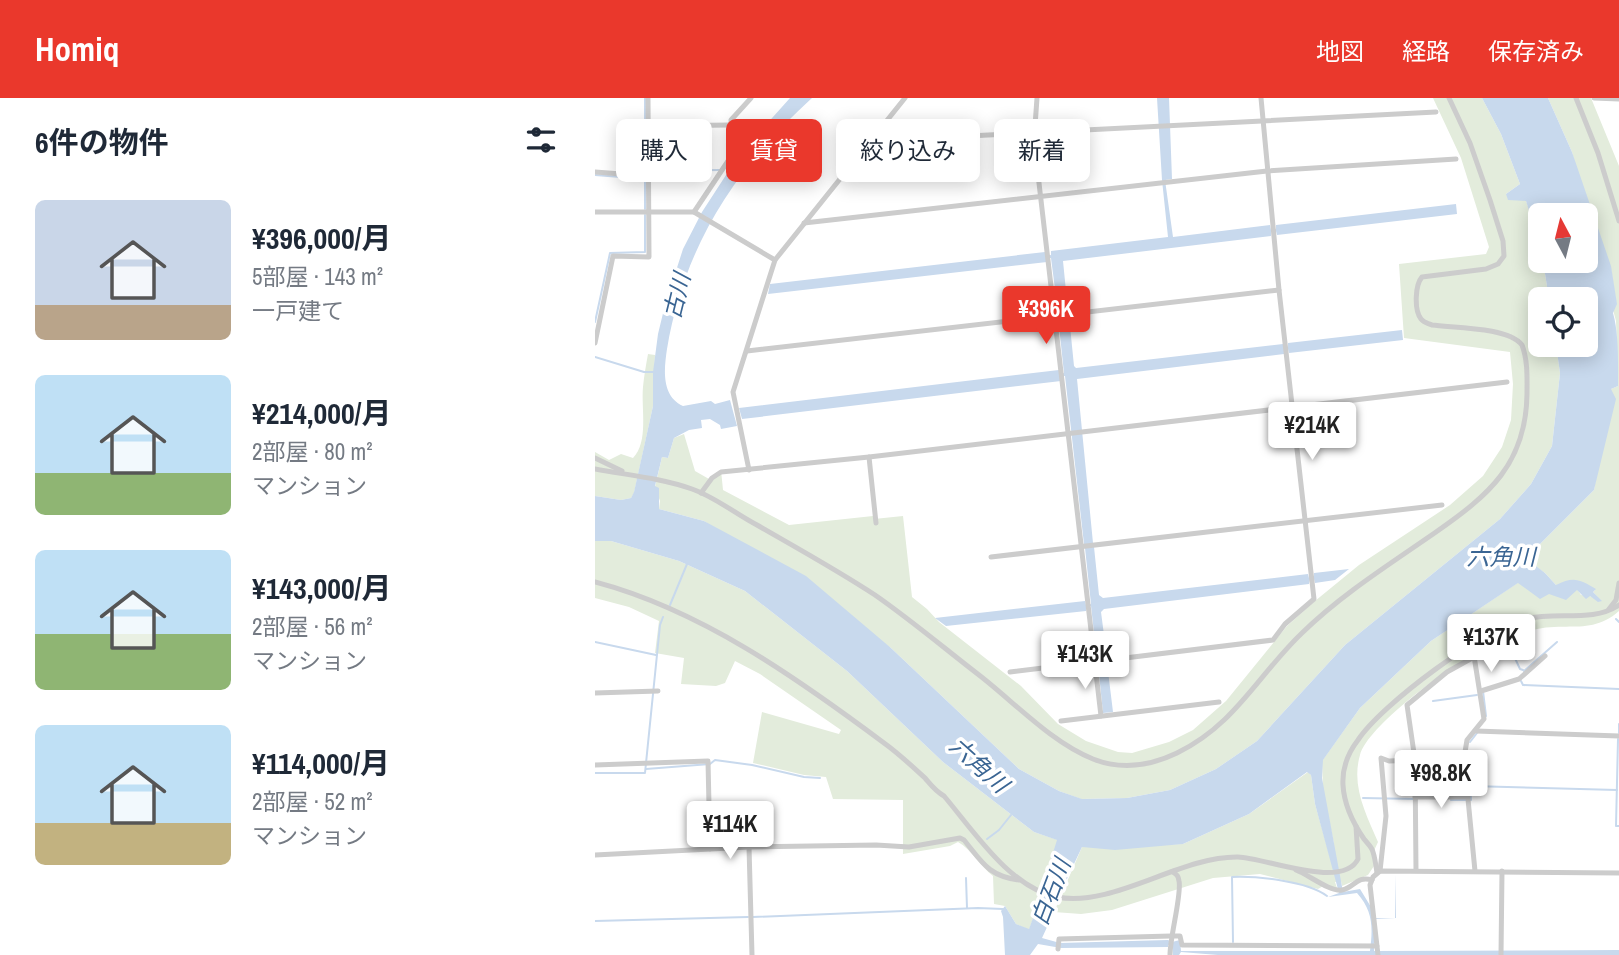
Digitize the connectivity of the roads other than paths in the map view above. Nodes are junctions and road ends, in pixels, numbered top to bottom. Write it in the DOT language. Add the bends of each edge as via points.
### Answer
graph roads {
  1 [pos="648,98"];
  2 [pos="751,98"];
  3 [pos="905,98"];
  4 [pos="1037,98"];
  5 [pos="1261,98"];
  6 [pos="1448,98"];
  7 [pos="1576,98"];
  8 [pos="1594,98"];
  9 [pos="1619,99"];
  10 [pos="1436,112"];
  11 [pos="648,119"];
  12 [pos="732,119"];
  13 [pos="888,119"];
  14 [pos="1035,119"];
  15 [pos="1263,120"];
  16 [pos="1090,129"];
  17 [pos="1456,159"];
  18 [pos="726,164"];
  19 [pos="1267,171"];
  20 [pos="595,172"];
  21 [pos="616,174"];
  22 [pos="645,182"];
  23 [pos="837,182"];
  24 [pos="1039,182"];
  25 [pos="1041,197"];
  26 [pos="595,212"];
  27 [pos="645,212"];
  28 [pos="697,214"];
  29 [pos="1619,221"];
  30 [pos="804,223"];
  31 [pos="775,260"];
  32 [pos="1279,290"];
  33 [pos="600,296"];
  34 [pos="1061,315"];
  35 [pos="595,342"];
  36 [pos="747,351"];
  37 [pos="1507,382"];
  38 [pos="1292,407"];
  39 [pos="1074,433"];
  40 [pos="869,457"];
  41 [pos="595,458"];
  42 [pos="595,470"];
  43 [pos="749,470"];
  44 [pos="628,474"];
  45 [pos="701,493"];
  46 [pos="1442,505"];
  47 [pos="1305,520"];
  48 [pos="876,523"];
  49 [pos="1086,546"];
  50 [pos="991,557"];
  51 [pos="595,582"];
  52 [pos="1619,583"];
  53 [pos="1619,605"];
  54 [pos="1604,613"];
  55 [pos="1492,647"];
  56 [pos="1474,656"];
  57 [pos="1545,656"];
  58 [pos="1100,662"];
  59 [pos="1010,672"];
  60 [pos="658,691"];
  61 [pos="595,693"];
  62 [pos="1481,694"];
  63 [pos="1219,702"];
  64 [pos="1101,716"];
  65 [pos="1061,721"];
  66 [pos="1478,732"];
  67 [pos="1618,736"];
  68 [pos="1414,758"];
  69 [pos="1464,758"];
  70 [pos="595,765"];
  71 [pos="1415,798"];
  72 [pos="1467,799"];
  73 [pos="1356,826"];
  74 [pos="749,847"];
  75 [pos="710,849"];
  76 [pos="595,855"];
  77 [pos="1287,866"];
  78 [pos="1416,870"];
  79 [pos="1475,871"];
  80 [pos="1502,871"];
  81 [pos="1173,872"];
  82 [pos="1379,872"];
  83 [pos="1619,873"];
  84 [pos="1019,880"];
  85 [pos="1372,880"];
  86 [pos="1376,935"];
  87 [pos="1385,935"];
  88 [pos="1170,941"];
  89 [pos="1377,947"];
  90 [pos="1058,949"];
  91 [pos="752,955"];
  92 [pos="1170,955"];
  93 [pos="1378,955"];
  94 [pos="1501,955"];
  1 -- 11 [label="street"];
  2 -- 12 [label="street"];
  3 -- 13 [label="street"];
  4 -- 14 [label="street"];
  5 -- 15 [label="street"];
  6 -- 45 [label="street" via="1490,200 1504,256 1486,269 1422,277 1417,287 1419,313 1432,325 1499,333 1523,345 1527,404 1520,443 1503,475 1475,503 1327,611 1300,635 1234,712 1175,754 1123,766 1063,745 876,596"];
  7 -- 29 [label="street"];
  8 -- 9 [label="street"];
  10 -- 15 [label="street"];
  15 -- 16 [label="street"];
  15 -- 19 [label="street"];
  17 -- 19 [label="street"];
  18 -- 28 [label="street"];
  19 -- 25 [label="street"];
  19 -- 32 [label="street"];
  20 -- 21 [label="street"];
  22 -- 27 [label="street"];
  23 -- 30 [label="street"];
  24 -- 25 [label="street"];
  25 -- 30 [label="street"];
  25 -- 34 [label="street"];
  26 -- 27 [label="street"];
  27 -- 28 [label="street"];
  27 -- 33 [label="street" via="649,257 613,256"];
  28 -- 31 [label="street"];
  30 -- 31 [label="street"];
  31 -- 36 [label="street"];
  32 -- 34 [label="street"];
  32 -- 38 [label="street"];
  33 -- 35 [label="street"];
  34 -- 36 [label="street"];
  34 -- 39 [label="street" via="1062,375"];
  36 -- 43 [label="street" via="733,392"];
  37 -- 38 [label="street"];
  38 -- 39 [label="street"];
  38 -- 47 [label="street"];
  39 -- 40 [label="street"];
  39 -- 49 [label="street"];
  40 -- 43 [label="street"];
  40 -- 48 [label="street"];
  41 -- 44 [label="street"];
  42 -- 44 [label="street"];
  43 -- 45 [label="street" via="721,472"];
  44 -- 45 [label="street"];
  46 -- 47 [label="street"];
  47 -- 49 [label="street"];
  47 -- 58 [label="street" via="1314,599 1273,640"];
  49 -- 50 [label="street"];
  49 -- 58 [label="street" via="1088,605"];
  51 -- 84 [label="street" via="650,600 700,624 842,711 926,779"];
  52 -- 54 [label="street" via="1616,600"];
  53 -- 54 [label="street"];
  54 -- 73 [label="street" via="1515,622 1453,657 1386,709 1359,738 1345,764 1345,797"];
  55 -- 56 [label="street"];
  56 -- 62 [label="street"];
  56 -- 68 [label="street" via="1407,705"];
  57 -- 62 [label="street" via="1519,679"];
  58 -- 59 [label="street"];
  58 -- 64 [label="street"];
  60 -- 61 [label="street"];
  62 -- 66 [label="street" via="1485,719"];
  63 -- 64 [label="street"];
  64 -- 65 [label="street"];
  66 -- 67 [label="street"];
  66 -- 69 [label="street" via="1467,740"];
  68 -- 69 [label="street"];
  68 -- 71 [label="street"];
  68 -- 82 [label="street" via="1381,758 1385,845"];
  69 -- 72 [label="street"];
  70 -- 75 [label="street" via="708,764"];
  71 -- 72 [label="street"];
  71 -- 78 [label="street"];
  72 -- 79 [label="street"];
  73 -- 77 [label="street" via="1359,859 1350,869 1329,874"];
  73 -- 82 [label="street" via="1373,850"];
  74 -- 75 [label="street"];
  74 -- 84 [label="street" via="909,846 960,838 982,864"];
  74 -- 91 [label="street"];
  75 -- 76 [label="street"];
  77 -- 81 [label="street" via="1238,857 1212,859"];
  77 -- 85 [label="street" via="1329,889 1341,890 1359,879"];
  78 -- 79 [label="street"];
  78 -- 82 [label="street"];
  79 -- 80 [label="street"];
  80 -- 83 [label="street"];
  80 -- 94 [label="street"];
  81 -- 84 [label="street" via="1082,897 1058,898"];
  81 -- 88 [label="street" via="1180,889"];
  82 -- 85 [label="street"];
  85 -- 86 [label="street"];
  86 -- 87 [label="street"];
  86 -- 89 [label="street"];
  88 -- 89 [label="street" via="1180,936 1182,945"];
  88 -- 90 [label="street" via="1059,939"];
  88 -- 92 [label="street"];
  89 -- 93 [label="street"];
}
